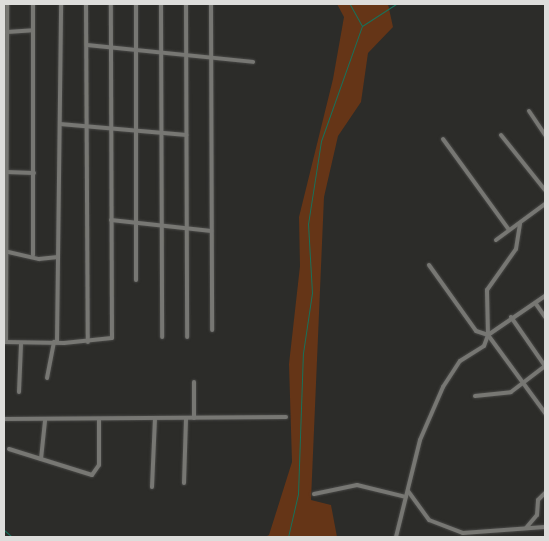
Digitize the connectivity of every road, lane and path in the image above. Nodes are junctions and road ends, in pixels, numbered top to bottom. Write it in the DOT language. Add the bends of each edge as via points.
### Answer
graph roads {
  1 [pos="7,4"];
  2 [pos="33,4"];
  3 [pos="61,4"];
  4 [pos="86,4"];
  5 [pos="111,4"];
  6 [pos="136,4"];
  7 [pos="161,4"];
  8 [pos="186,4"];
  9 [pos="211,4"];
  10 [pos="33,30"];
  11 [pos="7,32"];
  12 [pos="87,45"];
  13 [pos="112,48"];
  14 [pos="136,49"];
  15 [pos="161,50"];
  16 [pos="186,53"];
  17 [pos="212,55"];
  18 [pos="253,62"];
  19 [pos="529,111"];
  20 [pos="60,124"];
  21 [pos="86,126"];
  22 [pos="111,129"];
  23 [pos="137,131"];
  24 [pos="162,132"];
  25 [pos="187,135"];
  26 [pos="501,135"];
  27 [pos="545,135"];
  28 [pos="443,139"];
  29 [pos="6,172"];
  30 [pos="34,172"];
  31 [pos="545,190"];
  32 [pos="545,204"];
  33 [pos="111,220"];
  34 [pos="136,222"];
  35 [pos="520,223"];
  36 [pos="162,225"];
  37 [pos="185,228"];
  38 [pos="509,230"];
  39 [pos="211,231"];
  40 [pos="496,240"];
  41 [pos="5,251"];
  42 [pos="33,255"];
  43 [pos="58,257"];
  44 [pos="430,265"];
  45 [pos="136,280"];
  46 [pos="545,296"];
  47 [pos="536,304"];
  48 [pos="545,317"];
  49 [pos="510,318"];
  50 [pos="212,330"];
  51 [pos="488,335"];
  52 [pos="162,337"];
  53 [pos="187,337"];
  54 [pos="5,342"];
  55 [pos="56,342"];
  56 [pos="88,342"];
  57 [pos="20,344"];
  58 [pos="545,366"];
  59 [pos="47,378"];
  60 [pos="524,381"];
  61 [pos="194,382"];
  62 [pos="19,392"];
  63 [pos="475,396"];
  64 [pos="545,413"];
  65 [pos="286,417"];
  66 [pos="155,418"];
  67 [pos="186,418"];
  68 [pos="194,418"];
  69 [pos="4,419"];
  70 [pos="45,420"];
  71 [pos="99,420"];
  72 [pos="9,449"];
  73 [pos="41,459"];
  74 [pos="184,483"];
  75 [pos="152,487"];
  76 [pos="408,491"];
  77 [pos="545,493"];
  78 [pos="314,494"];
  79 [pos="406,497"];
  80 [pos="545,527"];
  81 [pos="526,528"];
  82 [pos="396,537"];
  1 -- 11 [label="street"];
  2 -- 10 [label="street"];
  3 -- 20 [label="street"];
  4 -- 12 [label="street"];
  5 -- 13 [label="street"];
  6 -- 14 [label="street"];
  7 -- 15 [label="street"];
  8 -- 16 [label="street"];
  9 -- 17 [label="street"];
  10 -- 11 [label="street"];
  10 -- 30 [label="street"];
  11 -- 29 [label="street"];
  12 -- 13 [label="street"];
  12 -- 21 [label="street"];
  13 -- 14 [label="street"];
  13 -- 22 [label="street"];
  14 -- 15 [label="street"];
  14 -- 23 [label="street"];
  15 -- 16 [label="street"];
  15 -- 24 [label="street"];
  16 -- 17 [label="street"];
  16 -- 25 [label="street"];
  17 -- 18 [label="street"];
  17 -- 39 [label="street"];
  19 -- 27 [label="street"];
  20 -- 21 [label="street"];
  20 -- 43 [label="street"];
  21 -- 22 [label="street"];
  21 -- 56 [label="street"];
  22 -- 23 [label="street"];
  22 -- 33 [label="street"];
  23 -- 24 [label="street"];
  23 -- 34 [label="street"];
  24 -- 25 [label="street"];
  24 -- 36 [label="street"];
  25 -- 37 [label="street"];
  26 -- 31 [label="street"];
  28 -- 38 [label="street"];
  29 -- 30 [label="street"];
  29 -- 41 [label="street"];
  30 -- 42 [label="street"];
  32 -- 35 [label="street"];
  33 -- 34 [label="street"];
  33 -- 56 [label="street" via="112,338"];
  34 -- 36 [label="street"];
  34 -- 45 [label="street"];
  35 -- 38 [label="street"];
  35 -- 51 [label="street" via="513,254 487,290"];
  36 -- 37 [label="street"];
  36 -- 52 [label="street"];
  37 -- 39 [label="street"];
  37 -- 53 [label="street"];
  38 -- 40 [label="street"];
  39 -- 50 [label="street"];
  41 -- 42 [label="street"];
  41 -- 54 [label="street"];
  42 -- 43 [label="street" via="44,260"];
  43 -- 55 [label="street"];
  44 -- 51 [label="street" via="476,332"];
  46 -- 47 [label="street"];
  47 -- 48 [label="street"];
  47 -- 49 [label="street"];
  49 -- 51 [label="street"];
  49 -- 58 [label="street"];
  51 -- 60 [label="street"];
  51 -- 76 [label="street" via="482,348 458,363 434,402"];
  54 -- 57 [label="street"];
  55 -- 56 [label="street"];
  55 -- 57 [label="street"];
  55 -- 59 [label="street"];
  57 -- 62 [label="street"];
  58 -- 60 [label="street"];
  60 -- 63 [label="street" via="509,392"];
  60 -- 64 [label="street"];
  61 -- 68 [label="street"];
  65 -- 68 [label="street"];
  66 -- 67 [label="street"];
  66 -- 71 [label="street"];
  66 -- 75 [label="street"];
  67 -- 68 [label="street"];
  67 -- 74 [label="street"];
  69 -- 70 [label="street"];
  70 -- 71 [label="street"];
  70 -- 73 [label="street"];
  71 -- 73 [label="street" via="99,465 92,475"];
  72 -- 73 [label="street"];
  76 -- 79 [label="street"];
  76 -- 81 [label="street" via="429,520 463,533"];
  77 -- 81 [label="street" via="538,500 537,515"];
  78 -- 79 [label="street" via="358,485"];
  79 -- 82 [label="street"];
  80 -- 81 [label="street"];
}
